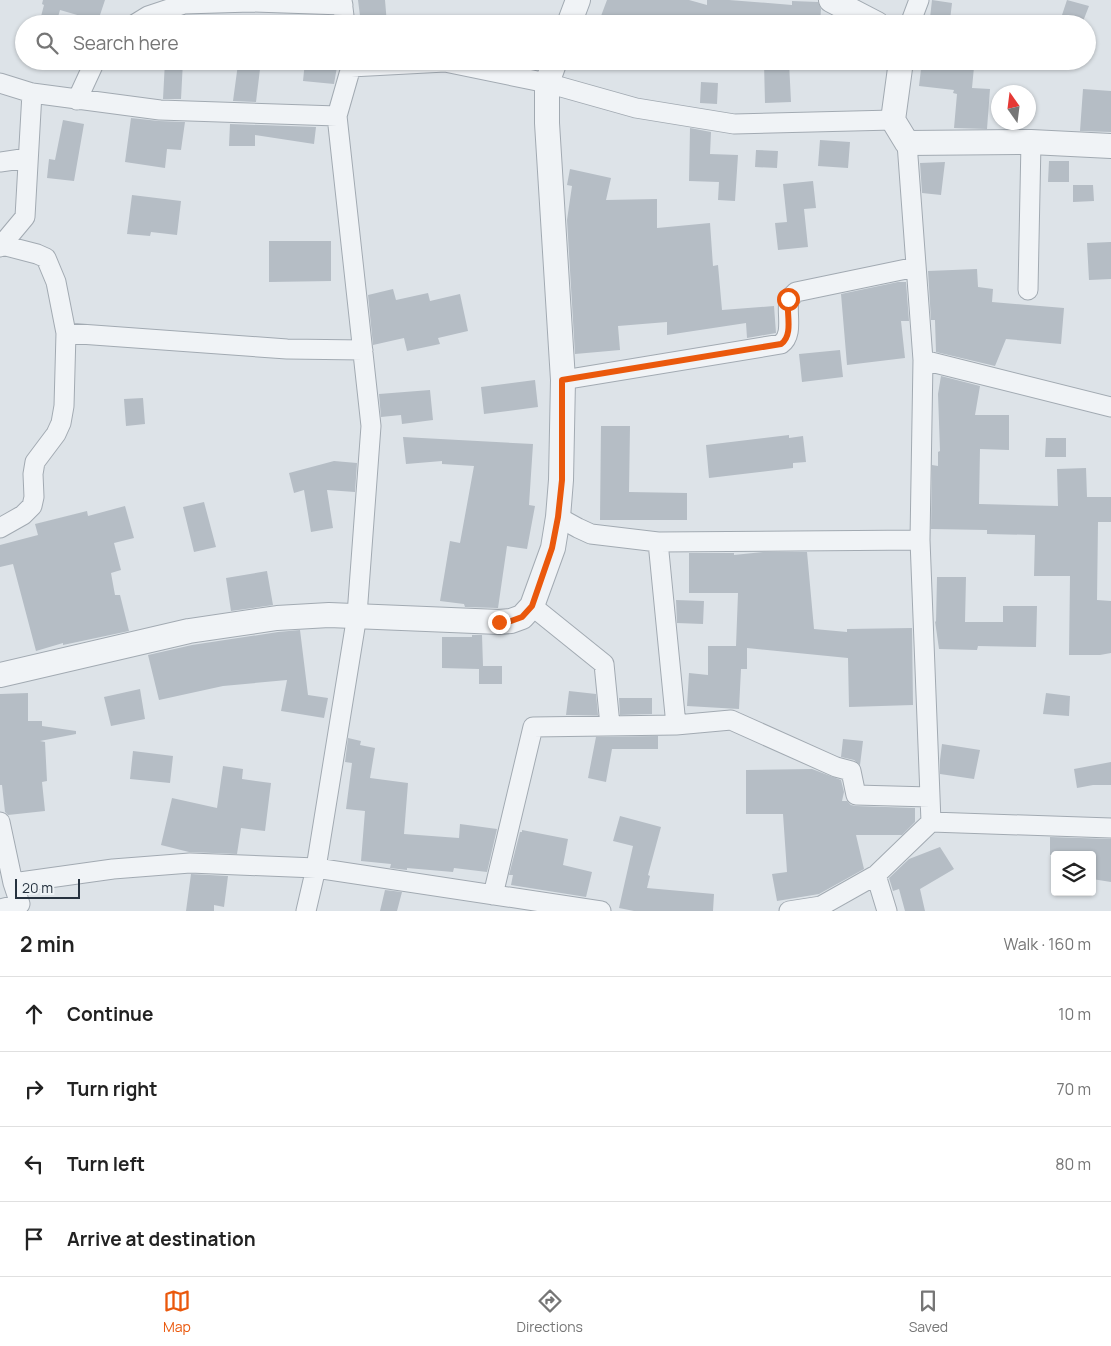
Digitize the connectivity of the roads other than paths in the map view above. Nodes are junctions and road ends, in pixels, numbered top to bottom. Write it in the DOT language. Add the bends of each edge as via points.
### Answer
graph roads {
  1 [pos="578,0"];
  2 [pos="831,0"];
  3 [pos="918,0"];
  4 [pos="184,2"];
  5 [pos="343,2"];
  6 [pos="151,15"];
  7 [pos="344,15"];
  8 [pos="573,15"];
  9 [pos="860,15"];
  10 [pos="913,15"];
  11 [pos="91,70"];
  12 [pos="348,70"];
  13 [pos="531,70"];
  14 [pos="900,70"];
  15 [pos="552,72"];
  16 [pos="0,83"];
  17 [pos="32,93"];
  18 [pos="77,100"];
  19 [pos="337,116"];
  20 [pos="893,120"];
  21 [pos="1031,142"];
  22 [pos="907,143"];
  23 [pos="1111,146"];
  24 [pos="28,158"];
  25 [pos="0,162"];
  26 [pos="1,246"];
  27 [pos="916,267"];
  28 [pos="1028,290"];
  29 [pos="66,334"];
  30 [pos="363,350"];
  31 [pos="923,360"];
  32 [pos="562,380"];
  33 [pos="1111,407"];
  34 [pos="558,517"];
  35 [pos="0,528"];
  36 [pos="920,540"];
  37 [pos="658,542"];
  38 [pos="532,606"];
  39 [pos="357,615"];
  40 [pos="0,675"];
  41 [pos="610,725"];
  42 [pos="676,725"];
  43 [pos="930,797"];
  44 [pos="0,822"];
  45 [pos="931,822"];
  46 [pos="1111,828"];
  47 [pos="316,868"];
  48 [pos="876,875"];
  49 [pos="13,883"];
  50 [pos="492,895"];
  51 [pos="0,909"];
  52 [pos="572,909"];
  53 [pos="306,911"];
  54 [pos="601,911"];
  55 [pos="789,911"];
  56 [pos="887,911"];
  1 -- 8 [label="street"];
  2 -- 9 [label="street"];
  3 -- 10 [label="street"];
  4 -- 5 [label="street"];
  4 -- 6 [label="street"];
  5 -- 7 [label="street"];
  11 -- 18 [label="street"];
  12 -- 19 [label="street"];
  13 -- 15 [label="street"];
  14 -- 20 [label="street"];
  15 -- 20 [label="street" via="636,108 734,124"];
  15 -- 32 [label="street" via="547,123"];
  16 -- 17 [label="street"];
  17 -- 18 [label="street"];
  17 -- 24 [label="street"];
  18 -- 19 [label="street" via="160,110"];
  19 -- 30 [label="street"];
  20 -- 22 [label="street"];
  21 -- 22 [label="street"];
  21 -- 23 [label="street"];
  21 -- 28 [label="street"];
  22 -- 27 [label="street"];
  24 -- 25 [label="street"];
  24 -- 26 [label="street" via="25,217"];
  26 -- 29 [label="street" via="46,258 56,282"];
  27 -- 31 [label="street"];
  27 -- 32 [label="street" via="796,292 788,299 788,335 781,344"];
  29 -- 30 [label="street" via="287,349"];
  29 -- 35 [label="street" via="61,423 35,462 32,506 24,515"];
  30 -- 39 [label="street" via="371,426"];
  31 -- 33 [label="street"];
  31 -- 36 [label="street"];
  32 -- 34 [label="street" via="562,480"];
  34 -- 37 [label="street" via="591,534"];
  34 -- 38 [label="street" via="552,548"];
  36 -- 37 [label="street"];
  36 -- 43 [label="street"];
  37 -- 42 [label="street"];
  38 -- 39 [label="street" via="522,617 499,622"];
  38 -- 41 [label="street" via="604,664"];
  39 -- 40 [label="street" via="277,618 189,631"];
  39 -- 47 [label="street"];
  41 -- 42 [label="street"];
  41 -- 50 [label="street" via="532,727"];
  42 -- 43 [label="street" via="731,720 836,768 852,771 856,795"];
  43 -- 45 [label="street"];
  44 -- 49 [label="street"];
  45 -- 46 [label="street"];
  45 -- 48 [label="street"];
  47 -- 49 [label="street" via="190,862"];
  47 -- 50 [label="street"];
  47 -- 53 [label="street"];
  48 -- 55 [label="street" via="821,906"];
  48 -- 56 [label="street"];
  49 -- 51 [label="street" via="20,904"];
  50 -- 52 [label="street"];
  52 -- 54 [label="street"];
}
